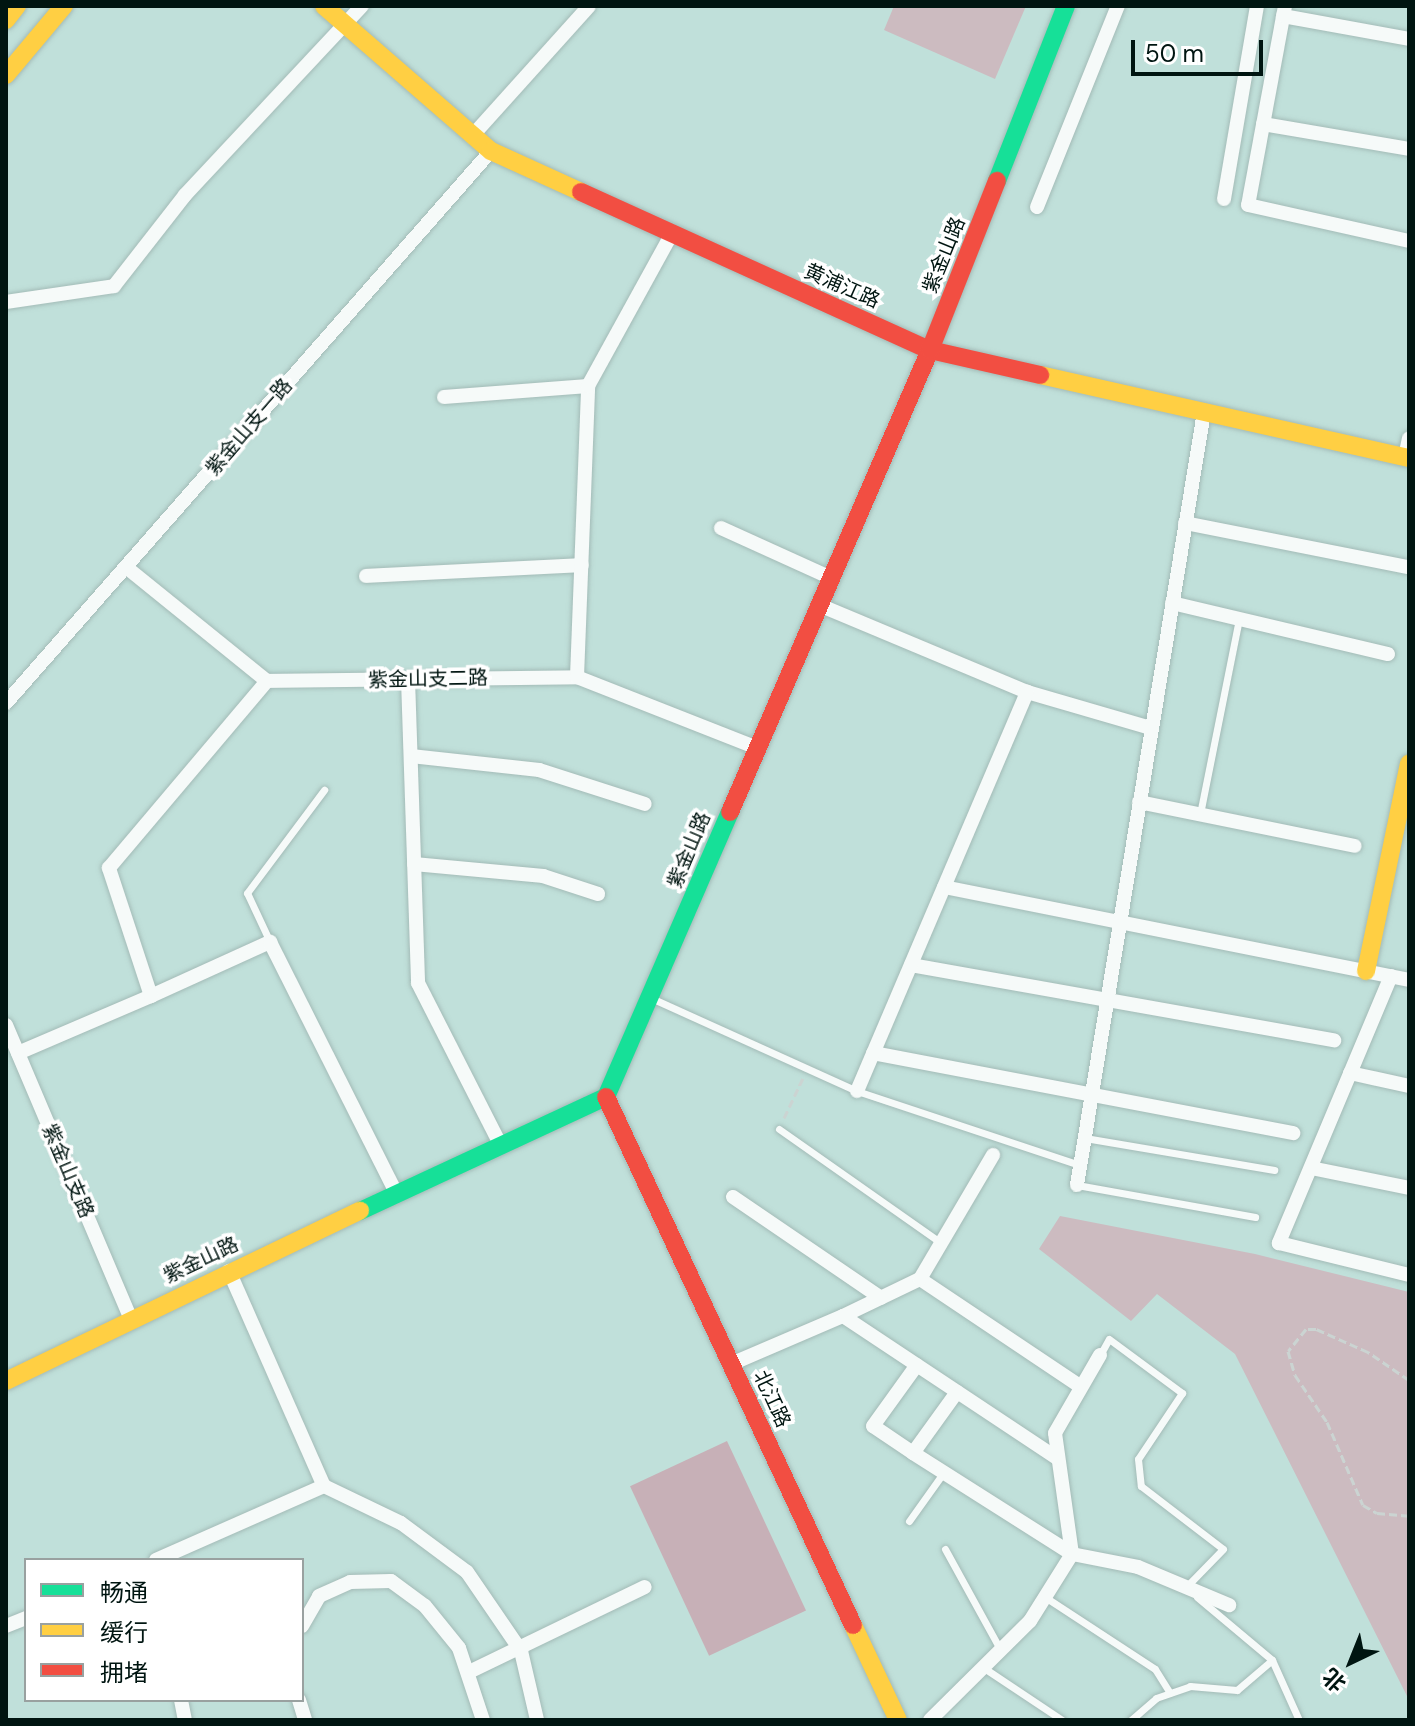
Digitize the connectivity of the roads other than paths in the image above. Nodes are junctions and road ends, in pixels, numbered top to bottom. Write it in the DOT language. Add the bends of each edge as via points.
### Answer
graph roads {
  1 [pos="17,6"];
  2 [pos="64,6"];
  3 [pos="324,6"];
  4 [pos="362,6"];
  5 [pos="589,6"];
  6 [pos="1066,6"];
  7 [pos="1118,6"];
  8 [pos="1257,6"];
  9 [pos="1284,11"];
  10 [pos="6,20"];
  11 [pos="347,25"];
  12 [pos="1409,39"];
  13 [pos="6,75"];
  14 [pos="1263,124"];
  15 [pos="473,135"];
  16 [pos="1409,149"];
  17 [pos="491,151"];
  18 [pos="1224,199"];
  19 [pos="1037,207"];
  20 [pos="672,233"];
  21 [pos="1409,241"];
  22 [pos="6,302"];
  23 [pos="930,350"];
  24 [pos="588,386"];
  25 [pos="444,397"];
  26 [pos="1204,412"];
  27 [pos="1408,451"];
  28 [pos="1185,523"];
  29 [pos="721,528"];
  30 [pos="582,565"];
  31 [pos="126,567"];
  32 [pos="1407,567"];
  33 [pos="366,576"];
  34 [pos="831,578"];
  35 [pos="1172,603"];
  36 [pos="819,605"];
  37 [pos="1239,619"];
  38 [pos="1388,654"];
  39 [pos="577,677"];
  40 [pos="408,679"];
  41 [pos="267,681"];
  42 [pos="1027,692"];
  43 [pos="6,703"];
  44 [pos="1151,728"];
  45 [pos="757,748"];
  46 [pos="411,756"];
  47 [pos="1409,763"];
  48 [pos="324,790"];
  49 [pos="1139,802"];
  50 [pos="645,804"];
  51 [pos="1200,814"];
  52 [pos="1355,846"];
  53 [pos="414,864"];
  54 [pos="944,887"];
  55 [pos="598,894"];
  56 [pos="1119,922"];
  57 [pos="270,942"];
  58 [pos="911,965"];
  59 [pos="1366,971"];
  60 [pos="1391,976"];
  61 [pos="1409,980"];
  62 [pos="151,996"];
  63 [pos="649,997"];
  64 [pos="1107,998"];
  65 [pos="6,1025"];
  66 [pos="1334,1040"];
  67 [pos="18,1053"];
  68 [pos="873,1053"];
  69 [pos="1350,1073"];
  70 [pos="1409,1086"];
  71 [pos="857,1091"];
  72 [pos="1091,1095"];
  73 [pos="606,1097"];
  74 [pos="779,1129"];
  75 [pos="1293,1133"];
  76 [pos="1085,1138"];
  77 [pos="501,1146"];
  78 [pos="993,1155"];
  79 [pos="1080,1165"];
  80 [pos="1311,1168"];
  81 [pos="1274,1170"];
  82 [pos="1077,1185"];
  83 [pos="1409,1188"];
  84 [pos="396,1193"];
  85 [pos="733,1197"];
  86 [pos="1255,1217"];
  87 [pos="941,1243"];
  88 [pos="229,1271"];
  89 [pos="1409,1275"];
  90 [pos="920,1279"];
  91 [pos="881,1298"];
  92 [pos="843,1316"];
  93 [pos="130,1317"];
  94 [pos="1100,1355"];
  95 [pos="731,1364"];
  96 [pos="917,1365"];
  97 [pos="6,1381"];
  98 [pos="1080,1386"];
  99 [pos="957,1392"];
  100 [pos="913,1453"];
  101 [pos="1058,1459"];
  102 [pos="944,1472"];
  103 [pos="324,1486"];
  104 [pos="909,1521"];
  105 [pos="945,1549"];
  106 [pos="1072,1554"];
  107 [pos="161,1558"];
  108 [pos="645,1587"];
  109 [pos="1186,1587"];
  110 [pos="1045,1597"];
  111 [pos="1229,1605"];
  112 [pos="304,1622"];
  113 [pos="1001,1651"];
  114 [pos="1272,1660"];
  115 [pos="984,1668"];
  116 [pos="469,1672"];
  117 [pos="1170,1693"];
  118 [pos="483,1720"];
  119 [pos="537,1720"];
  120 [pos="898,1720"];
  121 [pos="930,1720"];
  122 [pos="1062,1720"];
  123 [pos="1131,1720"];
  124 [pos="1299,1720"];
  1 -- 10 [label="street"];
  2 -- 13 [label="street"];
  3 -- 11 [label="street, 黄浦江路"];
  4 -- 11 [label="street"];
  5 -- 15 [label="street"];
  6 -- 23 [label="street, 紫金山路"];
  7 -- 19 [label="street"];
  8 -- 18 [label="street"];
  9 -- 12 [label="street"];
  9 -- 14 [label="street"];
  11 -- 15 [label="street, 黄浦江路"];
  11 -- 22 [label="street" via="185,195 114,286"];
  14 -- 16 [label="street"];
  14 -- 21 [label="street" via="1248,205"];
  15 -- 17 [label="street, 黄浦江路"];
  17 -- 20 [label="street, 黄浦江路"];
  17 -- 31 [label="street, 紫金山支一路"];
  20 -- 23 [label="street, 黄浦江路"];
  20 -- 24 [label="street"];
  23 -- 26 [label="street, 黄浦江路"];
  23 -- 34 [label="street, 紫金山路"];
  24 -- 25 [label="street"];
  24 -- 30 [label="street"];
  26 -- 27 [label="street, 黄浦江路"];
  26 -- 28 [label="street"];
  28 -- 32 [label="street"];
  28 -- 35 [label="street"];
  29 -- 34 [label="street"];
  30 -- 33 [label="street"];
  30 -- 39 [label="street"];
  31 -- 41 [label="street"];
  31 -- 43 [label="street, 紫金山支一路"];
  34 -- 36 [label="street, 紫金山路"];
  35 -- 37 [label="street"];
  35 -- 44 [label="street"];
  36 -- 42 [label="street"];
  36 -- 45 [label="street, 紫金山路"];
  37 -- 38 [label="street"];
  37 -- 51 [label="lane"];
  39 -- 40 [label="street, 紫金山支二路"];
  39 -- 45 [label="street, 紫金山支二路"];
  40 -- 41 [label="street, 紫金山支二路"];
  40 -- 46 [label="street"];
  41 -- 62 [label="street" via="109,868"];
  42 -- 44 [label="street"];
  42 -- 54 [label="street"];
  44 -- 49 [label="street"];
  45 -- 63 [label="street, 紫金山路"];
  46 -- 50 [label="street" via="539,770"];
  46 -- 53 [label="street"];
  47 -- 59 [label="street"];
  48 -- 57 [label="lane" via="247,893"];
  49 -- 51 [label="street"];
  49 -- 56 [label="street"];
  51 -- 52 [label="street"];
  53 -- 55 [label="street" via="543,876"];
  53 -- 77 [label="street" via="418,983"];
  54 -- 56 [label="street"];
  54 -- 58 [label="street"];
  56 -- 59 [label="street"];
  56 -- 64 [label="street"];
  57 -- 62 [label="street"];
  57 -- 84 [label="street"];
  58 -- 64 [label="street"];
  58 -- 68 [label="street"];
  59 -- 60 [label="street"];
  60 -- 61 [label="street"];
  60 -- 69 [label="street"];
  62 -- 67 [label="street"];
  63 -- 71 [label="lane"];
  63 -- 73 [label="street, 紫金山路"];
  64 -- 66 [label="street"];
  64 -- 72 [label="street"];
  65 -- 67 [label="street, 紫金山支路"];
  67 -- 93 [label="street, 紫金山支路"];
  68 -- 71 [label="street"];
  68 -- 72 [label="street"];
  69 -- 70 [label="street"];
  69 -- 80 [label="street"];
  71 -- 79 [label="lane"];
  72 -- 75 [label="street"];
  72 -- 76 [label="street"];
  73 -- 77 [label="street, 紫金山路"];
  73 -- 95 [label="street, 北江路"];
  74 -- 87 [label="lane"];
  76 -- 79 [label="street"];
  76 -- 81 [label="lane"];
  77 -- 84 [label="street, 紫金山路"];
  78 -- 87 [label="street"];
  79 -- 82 [label="street"];
  80 -- 83 [label="street"];
  80 -- 89 [label="street" via="1279,1243"];
  82 -- 86 [label="lane"];
  84 -- 88 [label="street, 紫金山路"];
  85 -- 91 [label="street"];
  87 -- 90 [label="street"];
  88 -- 93 [label="street, 紫金山路"];
  88 -- 103 [label="street"];
  90 -- 91 [label="street"];
  90 -- 98 [label="street"];
  91 -- 92 [label="street"];
  92 -- 95 [label="street"];
  92 -- 96 [label="street"];
  93 -- 97 [label="street, 紫金山路"];
  94 -- 98 [label="street"];
  94 -- 109 [label="lane" via="1109,1339 1182,1393 1138,1459 1141,1486 1223,1549"];
  95 -- 120 [label="street, 北江路"];
  96 -- 99 [label="street"];
  96 -- 100 [label="street" via="873,1426"];
  98 -- 101 [label="street" via="1055,1433"];
  99 -- 100 [label="street"];
  99 -- 101 [label="street"];
  100 -- 102 [label="street"];
  101 -- 106 [label="street"];
  102 -- 104 [label="lane"];
  102 -- 106 [label="street"];
  103 -- 107 [label="street"];
  103 -- 119 [label="street" via="401,1523 467,1572 521,1651"];
  105 -- 113 [label="lane"];
  106 -- 109 [label="street" via="1138,1567"];
  106 -- 110 [label="street"];
  108 -- 116 [label="street"];
  109 -- 111 [label="street"];
  109 -- 114 [label="lane"];
  110 -- 113 [label="street"];
  110 -- 117 [label="lane" via="1155,1669"];
  112 -- 116 [label="street" via="319,1596 350,1582 391,1581 425,1606 459,1648"];
  113 -- 115 [label="street"];
  114 -- 117 [label="lane" via="1237,1690 1190,1686"];
  114 -- 124 [label="lane"];
  115 -- 121 [label="street"];
  115 -- 122 [label="lane"];
  116 -- 118 [label="street"];
  117 -- 123 [label="lane"];
}
